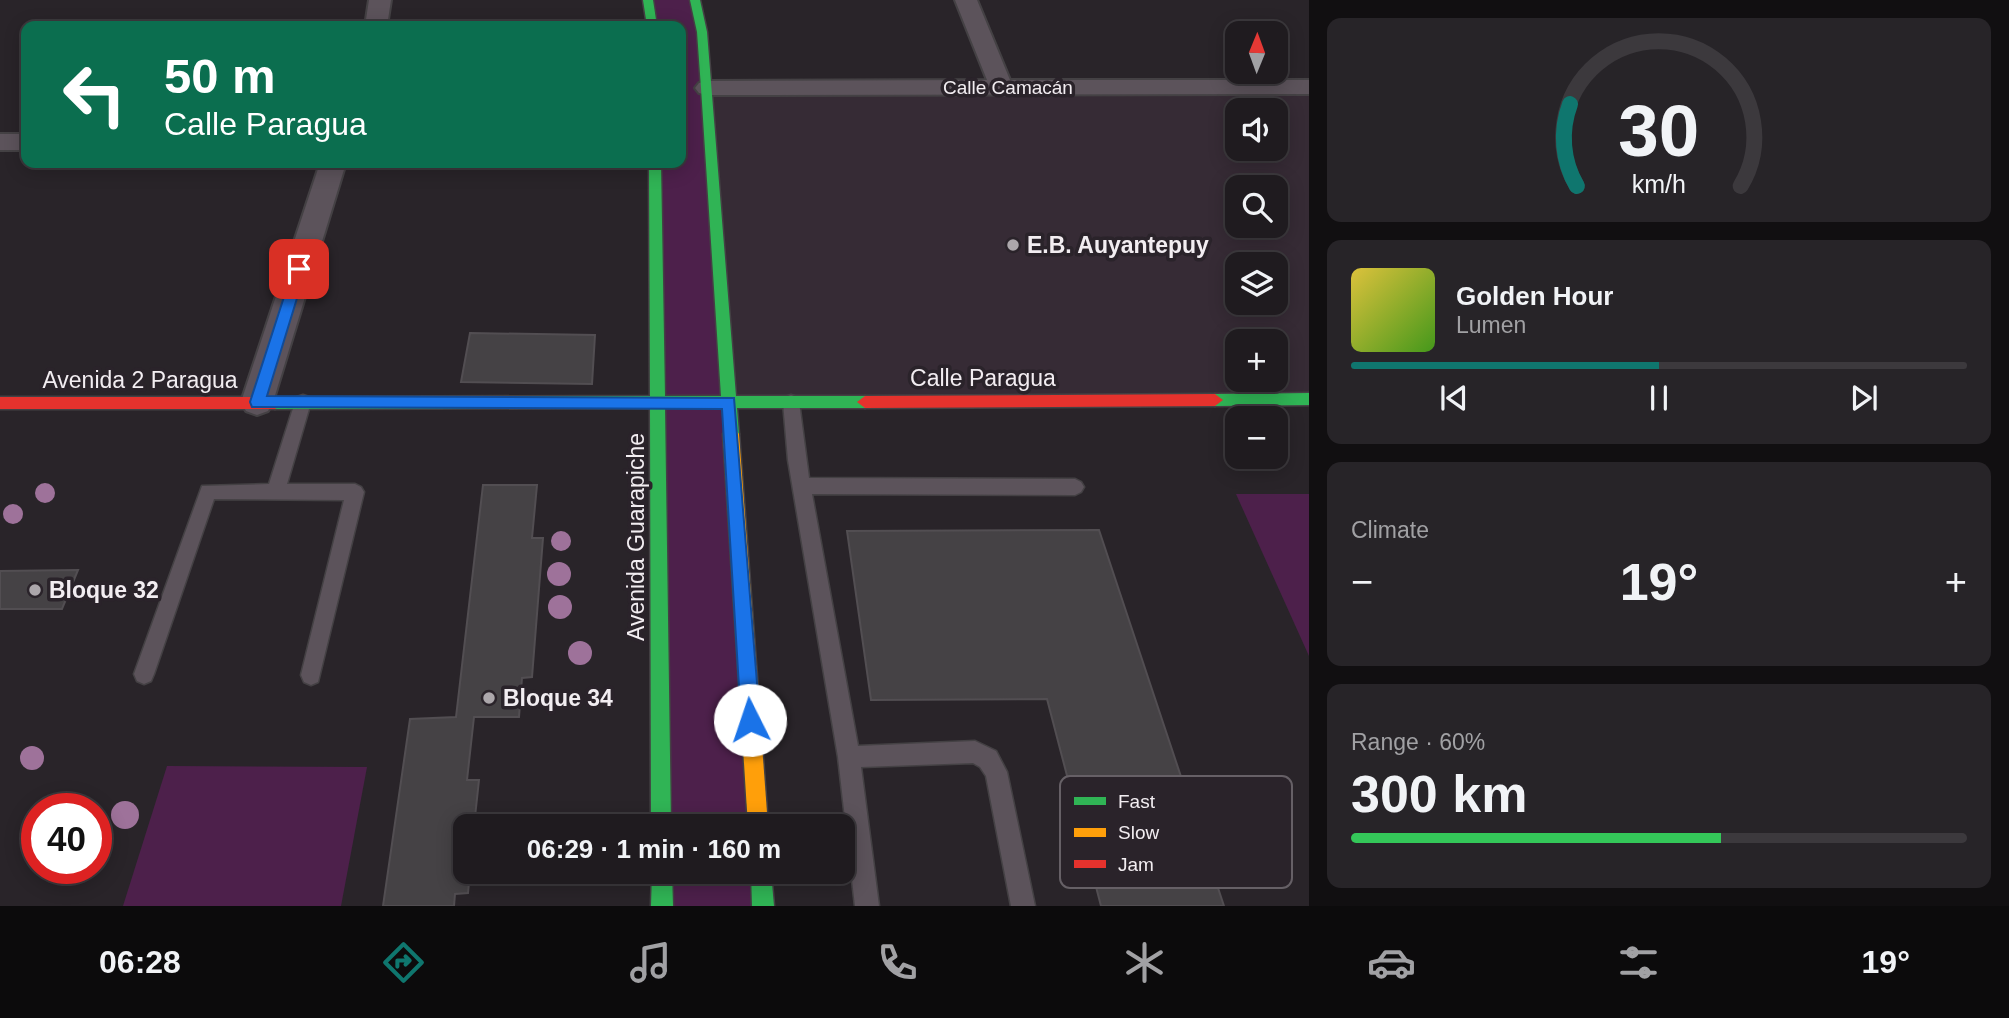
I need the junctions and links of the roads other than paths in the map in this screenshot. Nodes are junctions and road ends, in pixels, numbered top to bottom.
1 (380, 0) edge
2 (648, 0) edge
3 (695, 0) edge
4 (966, 0) edge
5 (377, 21) edge
6 (651, 21) edge
7 (1309, 87) edge
8 (707, 88) junction
9 (1001, 88) junction
10 (0, 142) edge
11 (21, 142) edge
12 (331, 168) edge
13 (655, 168) edge
14 (1309, 399) edge
15 (257, 402) junction
16 (303, 402) junction
17 (729, 402) junction
18 (791, 402) junction
19 (0, 403) edge
20 (658, 403) junction
21 (802, 486) junction
22 (1075, 487) dead end
23 (276, 491) junction
24 (144, 674) dead end
25 (311, 675) dead end
26 (849, 757) junction
27 (661, 814) edge
28 (757, 814) edge
29 (662, 884) edge
30 (762, 884) edge
31 (662, 906) edge
32 (763, 906) edge
33 (867, 906) edge
34 (1023, 906) edge

1 - 5 street
2 - 6 street
3 - 8 street
4 - 9 street
7 - 9 street, Calle Camacán
8 - 9 street, Calle Camacán
8 - 17 street
10 - 11 street
12 - 15 street
13 - 20 street, Avenida Guarapiche
14 - 18 street, Calle Paragua
15 - 16 street, Avenida 2 Paragua
15 - 19 street, Avenida 2 Paragua
16 - 20 street, Avenida 2 Paragua
16 - 23 lane
17 - 18 street, Calle Paragua
17 - 20 street, Calle Paragua
17 - 28 street
18 - 21 lane
20 - 27 street, Avenida Guarapiche
21 - 22 lane
21 - 26 lane
23 - 24 lane
23 - 25 lane
26 - 33 lane
26 - 34 lane
29 - 31 street
30 - 32 street

